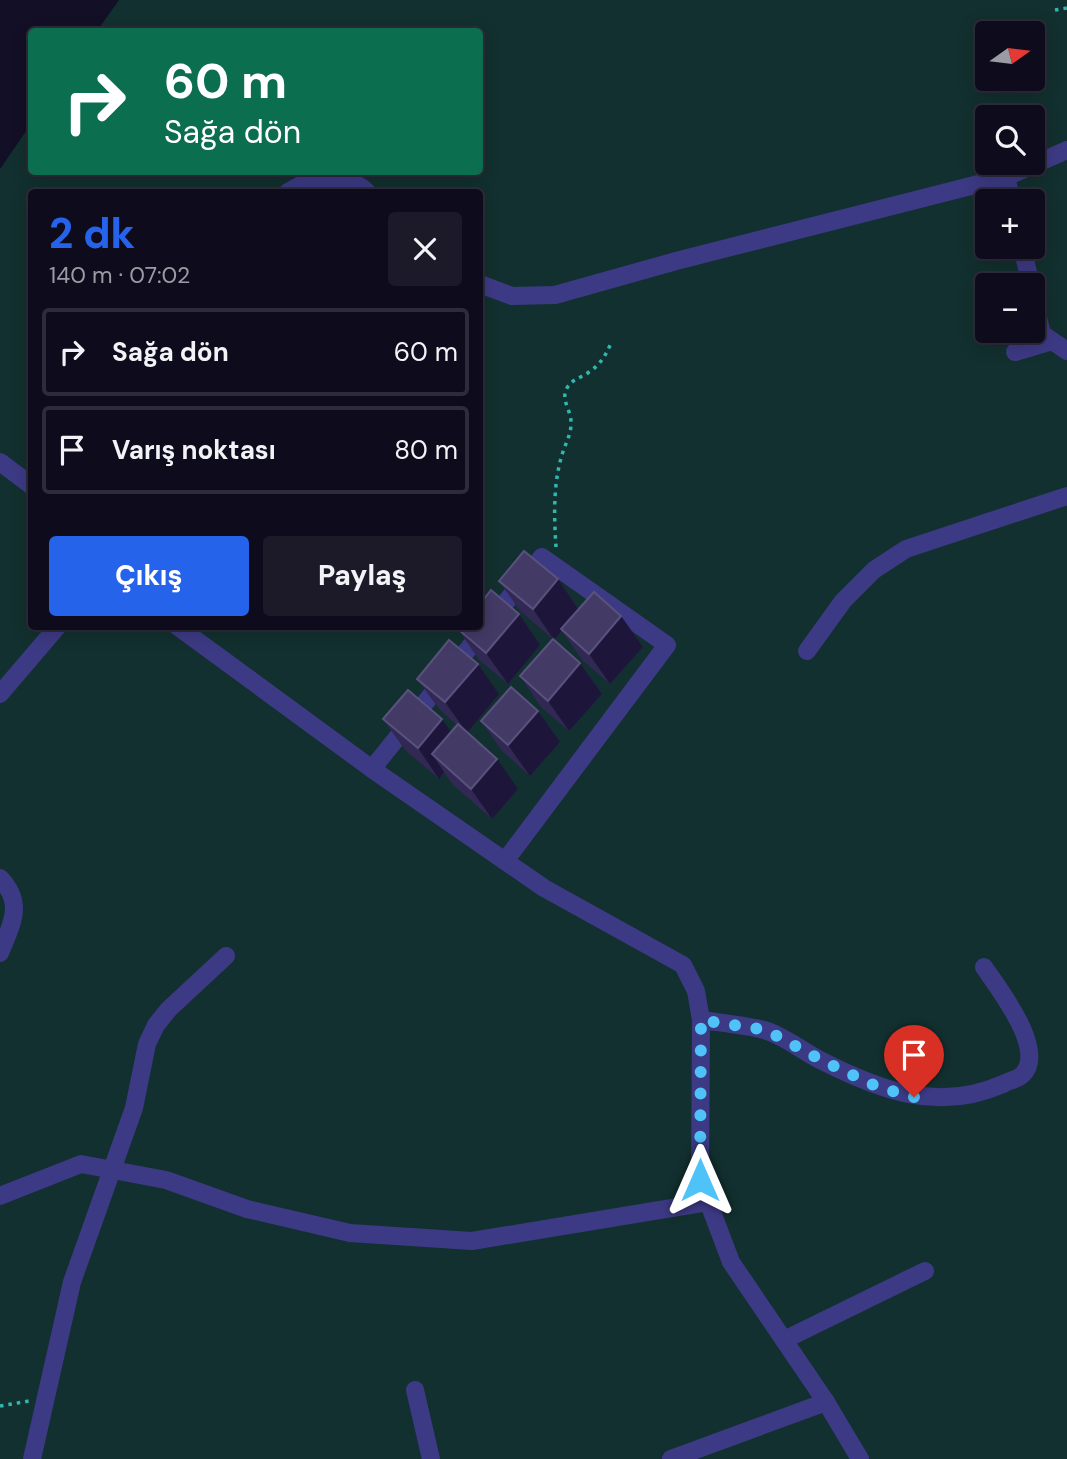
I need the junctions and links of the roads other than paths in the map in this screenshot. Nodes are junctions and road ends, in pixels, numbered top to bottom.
1 (1067, 150) edge
2 (1006, 177) junction
3 (293, 189) edge
4 (363, 189) edge
5 (1009, 189) edge
6 (483, 285) edge
7 (1045, 336) edge
8 (1061, 345) edge
9 (1015, 352) dead end
10 (0, 462) edge
11 (28, 483) edge
12 (1067, 495) edge
13 (55, 630) edge
14 (182, 630) edge
15 (807, 651) dead end
16 (0, 694) edge
17 (372, 769) junction
18 (505, 861) junction
19 (0, 878) edge
20 (0, 953) edge
21 (226, 956) dead end
22 (984, 967) dead end
23 (701, 1020) junction
24 (113, 1168) junction
25 (0, 1196) edge
26 (708, 1202) junction
27 (925, 1271) dead end
28 (784, 1340) junction
29 (415, 1390) dead end
30 (827, 1402) junction
31 (32, 1459) edge
32 (430, 1459) edge
33 (671, 1459) edge
34 (860, 1459) edge

1 - 2 street
2 - 5 street
2 - 6 street
3 - 4 street
7 - 8 street
8 - 9 street
10 - 11 street
12 - 15 street
13 - 16 street
14 - 17 street
17 - 18 street
17 - 18 street
18 - 23 street
19 - 20 street
21 - 24 street
22 - 23 street
23 - 26 street
24 - 25 street
24 - 26 street
24 - 31 street
26 - 28 street
27 - 28 street
28 - 30 street
29 - 32 street
30 - 33 street
30 - 34 street

